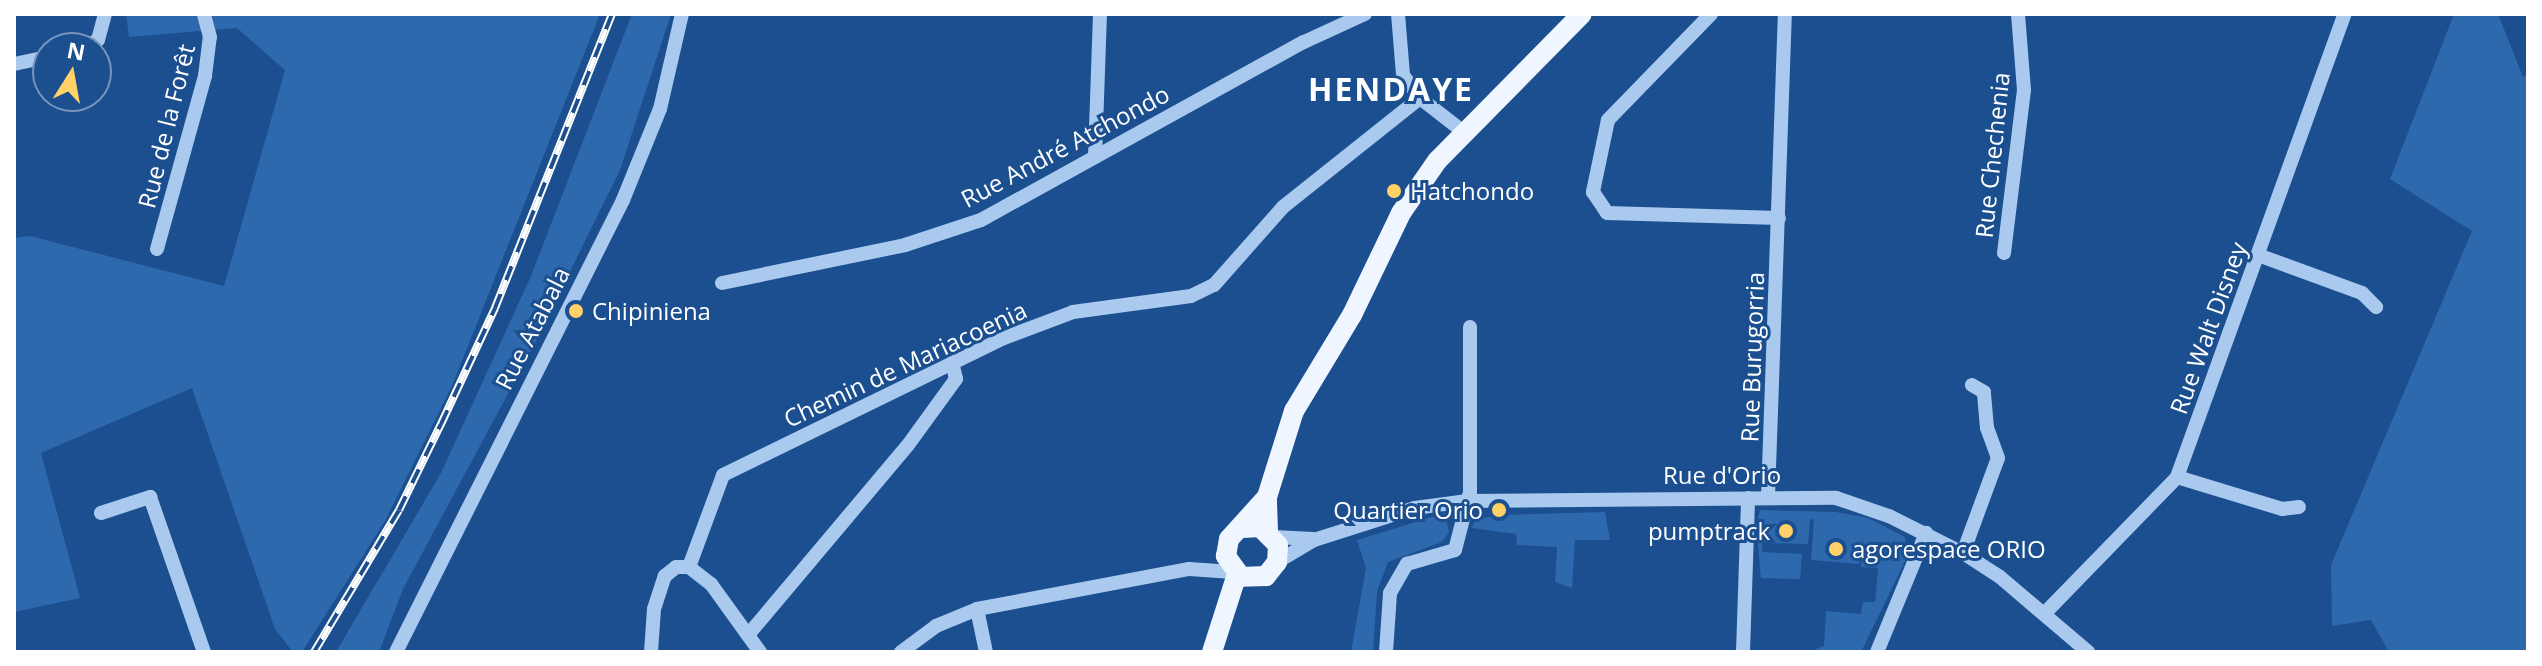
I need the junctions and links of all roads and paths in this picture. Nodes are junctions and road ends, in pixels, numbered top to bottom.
1 (204, 14) edge
2 (682, 14) edge
3 (1100, 14) edge
4 (1365, 14) edge
5 (1398, 14) edge
6 (1582, 14) edge
7 (1711, 14) edge
8 (1785, 14) edge
9 (2018, 14) edge
10 (2345, 14) edge
11 (1420, 98) junction
12 (1465, 133) junction
13 (1095, 157) junction
14 (1779, 218) junction
15 (157, 249) dead end
16 (2004, 253) dead end
17 (2258, 255) junction
18 (722, 283) dead end
19 (2376, 307) dead end
20 (1470, 327) dead end
21 (952, 362) junction
22 (1972, 385) dead end
23 (2177, 477) junction
24 (1267, 497) junction
25 (1768, 497) junction
26 (1748, 498) junction
27 (1466, 501) junction
28 (2299, 507) dead end
29 (101, 513) dead end
30 (1243, 528) junction
31 (1926, 533) junction
32 (1271, 534) junction
33 (1314, 540) junction
34 (1226, 547) junction
35 (1963, 553) junction
36 (1277, 562) junction
37 (689, 567) junction
38 (1189, 569) junction
39 (1242, 575) junction
40 (977, 609) junction
41 (2044, 614) junction
42 (748, 635) junction
43 (204, 652) edge
44 (396, 652) edge
45 (651, 652) edge
46 (760, 652) edge
47 (901, 652) edge
48 (986, 652) edge
49 (1212, 652) edge
50 (1386, 652) edge
51 (1743, 652) edge
52 (1877, 652) edge
53 (2088, 652) edge

1 - 15 street, Rue de la Forêt
2 - 44 street, Rue Atabala
3 - 13 street
4 - 13 street, Rue André Atchondo
5 - 11 street
6 - 12 main road
7 - 14 street
8 - 14 street, Rue Burugorria
9 - 16 street, Rue Chechenia
10 - 17 street, Rue Walt Disney
11 - 12 street
11 - 21 street, Chemin de Mariacoenia
12 - 24 main road
13 - 18 street, Rue André Atchondo
14 - 25 street, Rue Burugorria
17 - 19 street
17 - 23 street, Rue Walt Disney
20 - 27 street
21 - 37 street, Chemin de Mariacoenia
21 - 42 street
22 - 35 street
23 - 28 street
23 - 41 street, Rue Walt Disney
24 - 30 main road
24 - 32 main road
25 - 26 street, Rue d'Orio
25 - 31 street, Rue d'Orio
26 - 27 street, Rue d'Orio
26 - 51 street
27 - 33 street, Rue d'Orio
27 - 50 street
29 - 43 street
30 - 32 main road
30 - 34 main road
31 - 35 street, Rue d'Orio
31 - 52 street
32 - 33 street, Rue d'Orio
32 - 36 main road
33 - 36 street, Rue d'Orio
34 - 38 street
34 - 39 main road
35 - 41 street, Rue d'Orio
36 - 39 main road
37 - 42 street
37 - 45 street
38 - 39 street
38 - 40 street
39 - 49 main road
40 - 47 street
40 - 48 street
41 - 53 street, Rue d'Orio
42 - 46 street

